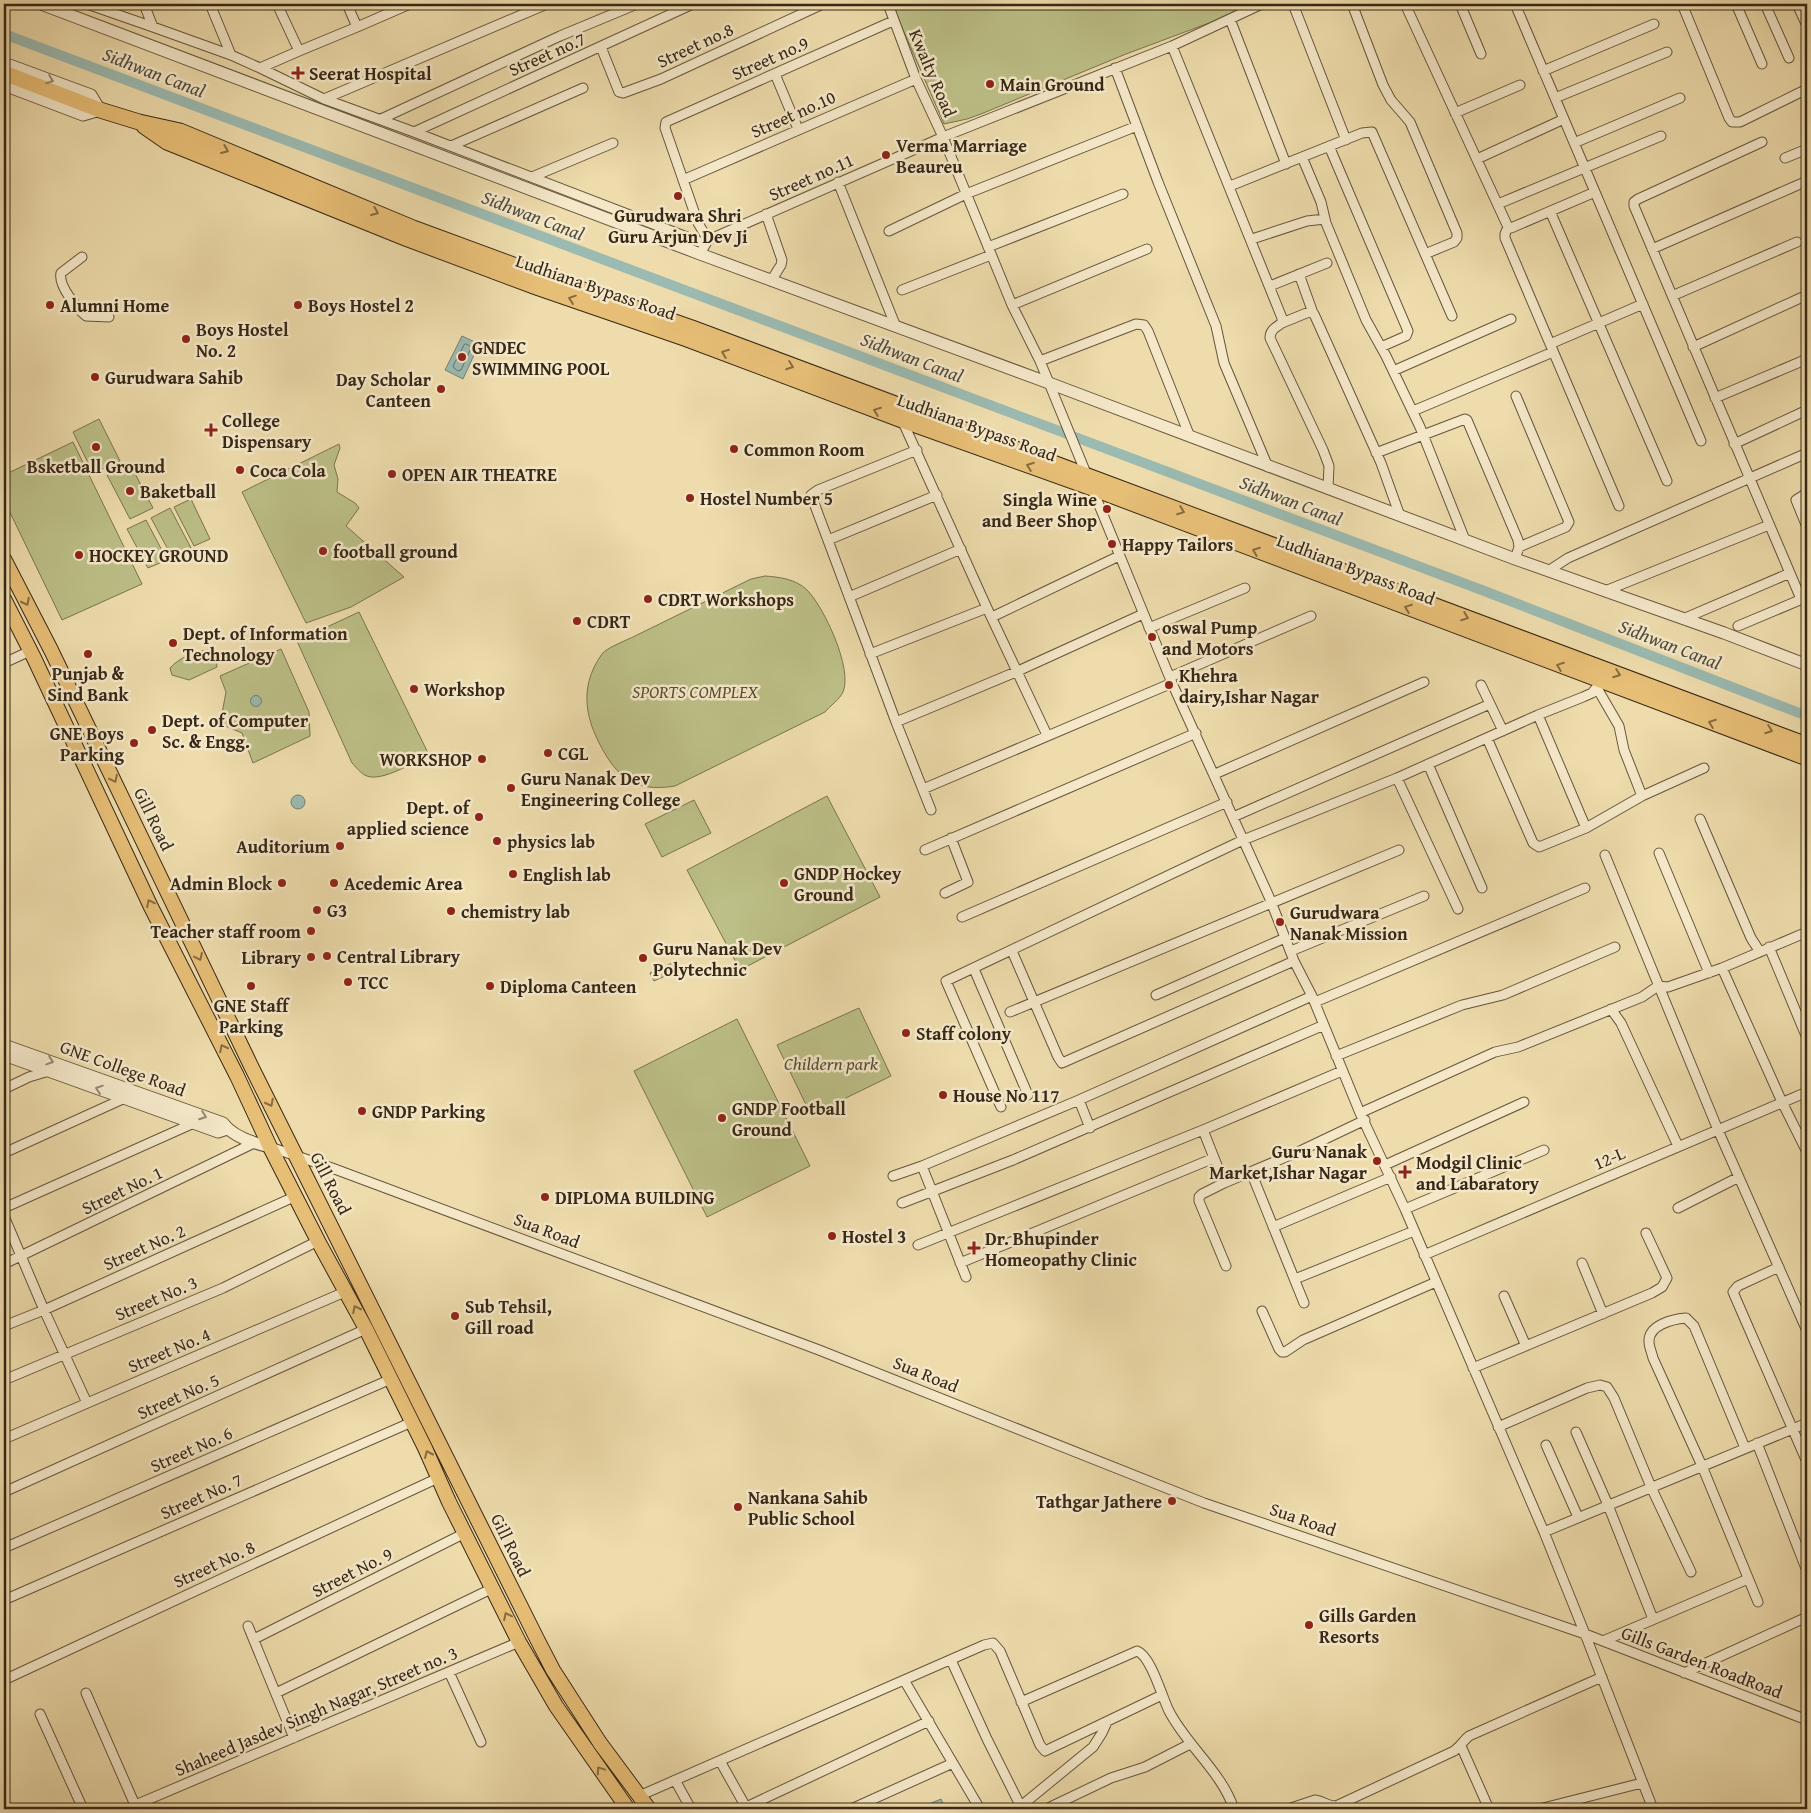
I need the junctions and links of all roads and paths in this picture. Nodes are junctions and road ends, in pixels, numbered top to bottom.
1 (41, 4) edge
2 (88, 4) edge
3 (144, 4) edge
4 (210, 4) edge
5 (277, 4) edge
6 (347, 4) edge
7 (410, 4) edge
8 (520, 4) edge
9 (546, 4) edge
10 (637, 4) edge
11 (693, 4) edge
12 (823, 4) edge
13 (888, 4) edge
14 (1262, 4) edge
15 (1293, 4) edge
16 (1352, 4) edge
17 (1405, 4) edge
18 (1460, 4) edge
19 (1515, 4) edge
20 (1682, 4) edge
21 (1736, 4) edge
22 (1765, 4) edge
23 (1796, 4) edge
24 (524, 14) junction
25 (1230, 19) junction
26 (893, 21) junction
27 (1654, 24) dead end
28 (1807, 26) edge
29 (153, 27) junction
30 (357, 27) junction
31 (1172, 46) junction
32 (601, 47) junction
33 (299, 51) junction
34 (1668, 52) dead end
35 (1481, 54) dead end
36 (231, 55) junction
37 (1789, 58) dead end
38 (4, 63) edge
39 (1762, 64) dead end
40 (260, 68) junction
41 (1115, 68) junction
42 (1543, 71) junction
43 (4, 73) edge
44 (774, 74) junction
45 (916, 79) junction
46 (4, 85) edge
47 (1520, 86) dead end
48 (583, 88) dead end
49 (1807, 89) edge
50 (1555, 98) junction
51 (1680, 98) dead end
52 (324, 99) junction
53 (100, 110) junction
54 (1455, 113) junction
55 (1564, 119) junction
56 (380, 120) junction
57 (138, 122) junction
58 (1137, 126) junction
59 (798, 130) junction
60 (414, 132) junction
61 (1661, 136) dead end
62 (943, 137) junction
63 (1346, 140) junction
64 (1762, 142) dead end
65 (613, 143) dead end
66 (1574, 143) junction
67 (451, 146) junction
68 (1329, 146) junction
69 (1807, 149) edge
70 (1302, 157) junction
71 (1785, 158) dead end
72 (1477, 159) junction
73 (1286, 164) junction
74 (1585, 168) junction
75 (532, 178) junction
76 (683, 180) junction
77 (1807, 181) edge
78 (838, 182) junction
79 (1230, 186) junction
80 (1595, 192) junction
81 (966, 194) junction
82 (1123, 194) dead end
83 (1498, 204) junction
84 (1550, 211) junction
85 (766, 214) junction
86 (1325, 219) junction
87 (1508, 227) junction
88 (889, 231) dead end
89 (1252, 239) junction
90 (1797, 242) dead end
91 (704, 246) junction
92 (1147, 248) dead end
93 (1652, 249) junction
94 (990, 251) junction
95 (1425, 254) junction
96 (82, 257) dead end
97 (1326, 263) dead end
98 (1300, 274) junction
99 (771, 281) junction
100 (1270, 286) junction
101 (902, 290) dead end
102 (1807, 295) edge
103 (1672, 296) junction
104 (1643, 304) junction
105 (1012, 305) junction
106 (1313, 313) junction
107 (1452, 316) dead end
108 (109, 317) dead end
109 (1511, 319) dead end
110 (1282, 323) junction
111 (1599, 324) junction
112 (896, 327) junction
113 (1382, 347) junction
114 (1693, 347) junction
115 (1552, 348) junction
116 (1807, 359) edge
117 (1040, 361) junction
118 (1394, 371) junction
119 (1051, 389) junction
120 (1516, 396) dead end
121 (1715, 398) junction
122 (1807, 410) edge
123 (1413, 412) junction
124 (902, 420) junction
125 (1423, 435) junction
126 (1190, 437) junction
127 (1701, 441) dead end
128 (1734, 444) junction
129 (917, 450) junction
130 (1376, 453) junction
131 (1807, 453) edge
132 (1268, 467) junction
133 (1087, 476) junction
134 (1750, 480) junction
135 (1667, 481) dead end
136 (1328, 489) junction
137 (1807, 493) edge
138 (937, 495) junction
139 (1619, 506) dead end
140 (1400, 516) junction
141 (1770, 525) junction
142 (1807, 527) edge
143 (828, 540) junction
144 (1465, 540) junction
145 (1519, 547) junction
146 (961, 549) junction
147 (1119, 556) junction
148 (4, 559) edge
149 (1515, 559) junction
150 (1548, 571) junction
151 (1790, 573) junction
152 (1245, 588) dead end
153 (1605, 591) junction
154 (849, 597) junction
155 (1804, 598) edge
156 (4, 599) edge
157 (987, 608) junction
158 (1143, 614) junction
159 (992, 616) junction
160 (1311, 616) dead end
161 (1683, 619) junction
162 (1738, 626) dead end
163 (1149, 628) junction
164 (30, 651) junction
165 (870, 654) junction
166 (4, 663) edge
167 (1807, 665) edge
168 (1018, 671) junction
169 (1171, 680) junction
170 (1424, 682) dead end
171 (1599, 684) junction
172 (1481, 685) dead end
173 (1490, 704) junction
174 (1538, 716) junction
175 (896, 722) junction
176 (1503, 731) junction
177 (1196, 733) junction
178 (1047, 735) junction
179 (1487, 738) junction
180 (1807, 745) edge
181 (1807, 758) edge
182 (1428, 764) junction
183 (1704, 768) dead end
184 (1214, 774) junction
185 (1397, 778) junction
186 (923, 789) junction
187 (1642, 796) junction
188 (1227, 802) junction
189 (931, 810) dead end
190 (1233, 817) junction
191 (1700, 819) dead end
192 (1586, 828) junction
193 (952, 838) junction
194 (1244, 840) junction
195 (926, 850) dead end
196 (1399, 850) dead end
197 (1659, 853) dead end
198 (1605, 855) dead end
199 (1482, 888) dead end
200 (1585, 888) dead end
201 (945, 893) dead end
202 (1424, 896) dead end
203 (1272, 902) junction
204 (1458, 909) dead end
205 (962, 917) dead end
206 (1807, 932) edge
207 (1285, 938) junction
208 (1616, 947) dead end
209 (1769, 948) junction
210 (1290, 950) junction
211 (1012, 951) junction
212 (1760, 952) junction
213 (1294, 961) junction
214 (974, 968) junction
215 (1722, 968) junction
216 (1709, 973) junction
217 (1658, 986) junction
218 (1156, 995) dead end
219 (1313, 999) junction
220 (1035, 1002) junction
221 (1611, 1009) junction
222 (1010, 1012) dead end
223 (1324, 1025) junction
224 (1807, 1038) edge
225 (4, 1045) edge
226 (4, 1055) edge
227 (1336, 1056) junction
228 (49, 1071) junction
229 (1342, 1071) junction
230 (4, 1089) edge
231 (1807, 1092) edge
232 (1028, 1095) dead end
233 (125, 1098) junction
234 (1079, 1100) junction
235 (1524, 1102) dead end
236 (1782, 1102) junction
237 (1001, 1108) dead end
238 (1362, 1117) junction
239 (194, 1123) junction
240 (1090, 1128) junction
241 (227, 1129) junction
242 (1203, 1130) junction
243 (1718, 1130) junction
244 (254, 1143) junction
245 (1678, 1146) junction
246 (270, 1147) junction
247 (1544, 1150) dead end
248 (4, 1152) edge
249 (1807, 1152) edge
250 (296, 1156) junction
251 (1214, 1158) junction
252 (1385, 1164) junction
253 (922, 1166) junction
254 (1251, 1172) junction
255 (893, 1176) dead end
256 (1391, 1177) junction
257 (1738, 1177) junction
258 (1224, 1183) junction
259 (932, 1192) junction
260 (296, 1196) junction
261 (902, 1203) dead end
262 (4, 1208) edge
263 (1678, 1208) dead end
264 (1405, 1209) junction
265 (4, 1216) edge
266 (1273, 1226) junction
267 (1414, 1231) junction
268 (948, 1233) junction
269 (1646, 1233) dead end
270 (318, 1241) junction
271 (918, 1245) dead end
272 (1424, 1255) junction
273 (22, 1257) junction
274 (960, 1263) junction
275 (4, 1264) edge
276 (1582, 1264) dead end
277 (1226, 1266) dead end
278 (1779, 1267) junction
279 (966, 1277) dead end
280 (1295, 1279) junction
281 (1436, 1282) junction
282 (347, 1291) junction
283 (1504, 1296) dead end
284 (1304, 1303) dead end
285 (44, 1310) junction
286 (1262, 1311) dead end
287 (1603, 1314) junction
288 (4, 1326) edge
289 (366, 1329) junction
290 (1807, 1331) edge
291 (1526, 1346) junction
292 (64, 1354) junction
293 (1473, 1368) junction
294 (391, 1379) junction
295 (4, 1380) edge
296 (86, 1403) junction
297 (412, 1422) junction
298 (1807, 1423) edge
299 (1498, 1427) junction
300 (1793, 1429) junction
301 (1576, 1432) dead end
302 (4, 1439) edge
303 (1757, 1443) junction
304 (1546, 1445) dead end
305 (1745, 1448) junction
306 (1807, 1462) edge
307 (1702, 1466) junction
308 (438, 1478) junction
309 (1651, 1487) junction
310 (4, 1492) edge
311 (1608, 1505) junction
312 (1578, 1517) junction
313 (1544, 1532) junction
314 (465, 1533) junction
315 (4, 1548) edge
316 (1807, 1571) edge
317 (1691, 1572) dead end
318 (1748, 1579) junction
319 (493, 1588) junction
320 (4, 1600) edge
321 (1758, 1602) dead end
322 (1807, 1617) edge
323 (1653, 1619) junction
324 (248, 1626) dead end
325 (1586, 1634) junction
326 (254, 1639) junction
327 (1603, 1641) junction
328 (519, 1642) junction
329 (951, 1660) junction
330 (450, 1672) junction
331 (1684, 1673) junction
332 (1602, 1677) junction
333 (4, 1680) edge
334 (904, 1680) junction
335 (86, 1693) dead end
336 (276, 1693) junction
337 (1162, 1695) junction
338 (1021, 1702) junction
339 (40, 1714) dead end
340 (1807, 1720) edge
341 (929, 1721) junction
342 (1107, 1722) junction
343 (294, 1738) junction
344 (481, 1742) dead end
345 (1190, 1744) junction
346 (1461, 1746) junction
347 (720, 1761) junction
348 (953, 1763) junction
349 (675, 1780) junction
350 (1642, 1783) junction
351 (639, 1796) junction
352 (135, 1805) junction
353 (1022, 1808) edge
354 (83, 1809) edge
355 (126, 1809) edge
356 (628, 1809) edge
357 (649, 1809) edge
358 (691, 1809) edge
359 (745, 1809) edge
360 (851, 1809) edge
361 (980, 1809) edge
362 (1046, 1809) edge
363 (1234, 1809) edge
364 (1288, 1809) edge
365 (1489, 1809) edge
366 (1539, 1809) edge
367 (1653, 1809) edge

1 - 91 street
2 - 29 street
3 - 29 street
4 - 36 street
5 - 33 street
6 - 30 street
7 - 30 street
8 - 24 street
9 - 24 street
10 - 56 street
11 - 32 street, Street no.7
12 - 32 street, Street no.8
13 - 26 street, Kwalty Road
14 - 25 street, Street no.11
15 - 63 street
16 - 95 street
17 - 54 street
18 - 35 street
19 - 42 street
20 - 49 street
21 - 39 street
22 - 37 street
23 - 28 street
24 - 52 street
25 - 31 street, Street no.11
25 - 73 street
26 - 44 street, Street no.9
26 - 45 street, Kwalty Road
27 - 42 street
29 - 36 street
30 - 33 street
31 - 41 street, Street no.11
31 - 79 street
32 - 60 street, Street no.7
33 - 40 street
34 - 50 street
36 - 40 street
38 -> 53 street
40 - 52 street
41 - 58 street
41 - 62 street, Street no.11
42 - 50 street
43 - 53 highway, Ludhiana Bypass Road
44 - 59 street
44 - 76 street, Street no.9
45 - 59 street, Street no.10
45 - 62 street, Kwalty Road
46 - 53 street
47 - 54 street
48 - 67 street
50 - 55 street
51 - 66 street
52 - 56 street
53 - 57 highway, Ludhiana Bypass Road
54 - 72 street
55 - 66 street
55 - 72 street
56 - 60 street
124 -> 57 highway, Ludhiana Bypass Road
57 -> 133 highway, Ludhiana Bypass Road
58 - 81 street
58 - 132 street
59 - 76 street, Street no.10
60 - 67 street
61 - 74 street
62 - 78 street, Street no.11
62 - 81 street, Kwalty Road
63 - 68 street
63 - 95 street
64 - 93 street
65 - 75 street
66 - 74 street
67 - 75 street
68 - 70 street
68 - 113 street
69 - 71 street
70 - 73 street
70 - 86 street
72 - 83 street
73 - 79 street
74 - 80 street
74 - 83 street
75 - 91 street
76 - 91 street
77 - 93 street
78 - 85 street, Street no.11
78 - 112 street
79 - 89 street
80 - 84 street
80 - 104 street
81 - 88 street
81 - 94 street, Kwalty Road
82 - 94 street
83 - 87 street
84 - 87 street
84 - 111 street
85 - 91 street, Street no.11
85 - 99 street
86 - 89 street
86 - 113 street
87 - 115 street
89 - 100 street
90 - 103 street
91 - 99 street
92 - 105 street
93 - 103 street
94 - 101 street
94 - 105 street, Kwalty Road
95 - 107 street
96 - 108 street
97 - 98 street
98 - 100 street
98 - 106 street
99 - 112 street
100 - 110 street
102 - 114 street
103 - 114 street
104 - 111 street
104 - 127 street
105 - 117 street, Kwalty Road
106 - 110 street
106 - 130 street
109 - 118 street
110 - 136 street
111 - 115 street
111 - 135 street
112 - 119 street
113 - 118 street
114 - 121 street
115 - 123 street
115 - 139 street
116 - 121 street
117 - 119 street, Kwalty Road
117 - 126 street
118 - 123 street
119 - 126 street
119 - 133 street, Kwalty Road
120 - 145 street
121 - 128 street
122 - 128 street
123 - 125 street
124 - 129 street
133 -> 124 highway, Ludhiana Bypass Road
125 - 130 street
125 - 144 street
125 - 145 street
126 - 132 street
128 - 134 street
129 - 138 street
129 - 143 street
130 - 140 street
131 - 134 street
132 - 136 street
133 - 147 street, Kwalty Road
171 -> 133 highway, Ludhiana Bypass Road
133 -> 180 highway, Ludhiana Bypass Road
134 - 141 street
134 - 150 street
136 - 140 street
137 - 142 street
138 - 143 street
138 - 146 street
140 - 144 street
141 - 151 street
141 - 153 street
143 - 154 street
144 - 149 street
145 - 149 street
146 - 154 street
146 - 157 street
147 - 158 street, Kwalty Road
147 - 159 street
148 -> 250 main road, Gill Road
149 - 150 street
150 - 153 street
151 - 155 street
151 - 161 street
152 - 163 street
153 - 161 street
154 - 165 street
155 - 162 street
156 - 164 main road, Gill Road
157 - 159 street
157 - 165 street
158 - 163 street, Kwalty Road
158 - 168 street
159 - 168 street
160 - 169 street
161 - 167 street
163 - 169 street, Kwalty Road
164 - 166 street
246 -> 164 main road, Gill Road
165 - 175 street
168 - 175 street
168 - 178 street
169 - 177 street, Kwalty Road
169 - 178 street
170 - 184 street
171 - 174 street
181 -> 171 highway, Ludhiana Bypass Road
171 - 187 street
172 - 173 street
173 - 176 street
173 - 190 street
174 - 176 street
174 - 192 street
175 - 186 street
176 - 179 street
177 - 184 street, Kwalty Road
177 - 193 street
178 - 186 street
179 - 182 street
179 - 192 street
182 - 185 street
182 - 199 street
183 - 187 street
184 - 188 street, Kwalty Road
185 - 194 street
185 - 204 street
186 - 189 street
187 - 192 street
188 - 190 street, Kwalty Road
188 - 205 street
190 - 194 street, Kwalty Road
191 - 212 street
193 - 195 street
193 - 201 street
194 - 203 street, Kwalty Road
194 - 211 street
196 - 203 street
197 - 216 street
198 - 217 street
200 - 219 street
202 - 210 street
203 - 207 street, Kwalty Road
203 - 220 street
206 - 209 street
207 - 210 street, Kwalty Road
207 - 218 street
208 - 227 street
209 - 212 street
209 - 224 street
210 - 213 street, Kwalty Road
211 - 214 street
211 - 220 street
212 - 215 street
213 - 219 street, Kwalty Road
213 - 220 street
214 - 232 street
214 - 237 street
215 - 216 street
215 - 236 street
216 - 217 street
217 - 221 street
217 - 243 street
219 - 223 street, Kwalty Road
219 - 234 street
220 - 222 street
221 - 238 street
221 - 245 street
223 - 227 street, Kwalty Road
223 - 240 street
225 -> 241 street, GNE College Road
226 - 228 street, GNE College Road
227 - 229 street, Kwalty Road
228 - 230 street
233 -> 228 street, GNE College Road
229 - 238 street, Kwalty Road
229 - 242 street
231 - 236 street, 12-L
233 - 239 street, GNE College Road
233 - 248 street
234 - 240 street
234 - 253 street
235 - 252 street
236 - 243 street, 12-L
236 - 249 street
238 - 252 street, Kwalty Road
238 - 254 street
239 - 241 street, GNE College Road
239 - 262 street
240 - 259 street
241 - 244 street, GNE College Road
242 - 251 street
242 - 268 street
243 - 245 street, 12-L
243 - 257 street
244 - 246 street, Sua Road
244 - 273 street, Street No. 1
245 - 272 street, 12-L
246 - 250 street, Sua Road
246 - 260 main road, Gill Road
247 - 264 street
250 - 325 street, Sua Road
250 - 351 main road, Gill Road
251 - 258 street
251 - 274 street
252 - 256 street, Kwalty Road
253 - 255 street
253 - 259 street
254 - 258 street
254 - 266 street
256 - 264 street, Kwalty Road
256 - 266 street
257 - 263 street
257 - 278 street
258 - 277 street
259 - 261 street
259 - 268 street
260 - 270 main road, Gill Road
260 - 285 street, Street No. 2
264 - 267 street, Kwalty Road
265 - 273 street
266 - 280 street
267 - 272 street, Kwalty Road
267 - 280 street
268 - 271 street
268 - 274 street
269 - 287 street
270 - 282 main road, Gill Road
270 - 292 street, Street No. 3
272 - 281 street, Kwalty Road
273 - 275 street, Street No. 1
273 - 285 street
274 - 279 street
276 - 287 street
278 - 290 street
278 - 300 street
280 - 284 street
281 - 286 street
281 - 293 street, Kwalty Road
289 -> 282 main road, Gill Road
282 - 296 street, Street No. 4
283 - 291 street
285 - 288 street, Street No. 2
285 - 292 street
287 - 291 street
289 - 294 main road, Gill Road
289 - 310 street, Street No. 5
291 - 293 street
292 - 295 street, Street No. 3
292 - 296 street
293 - 299 street, Kwalty Road
294 - 297 main road, Gill Road
294 - 315 street, Street No. 6
296 - 302 street, Street No. 4
308 -> 297 main road, Gill Road
297 - 320 street, Street No. 7
298 - 300 street
299 - 309 street
299 - 313 street, Kwalty Road
300 - 303 street
300 - 306 street
301 - 311 street
303 - 305 street
303 - 316 street
304 - 312 street
305 - 307 street
305 - 307 street
307 - 309 street
307 - 318 street
308 - 314 main road, Gill Road
308 - 333 street, Street No. 8
309 - 311 street
309 - 317 street
311 - 312 street
311 - 323 street
312 - 313 street
313 - 325 street, Kwalty Road
314 - 319 main road, Gill Road
314 - 326 street, Street No. 9
318 - 321 street
318 - 323 street
328 -> 319 main road, Gill Road
319 - 336 street
322 - 331 street
323 - 327 street
324 - 326 street
325 - 327 street, Gills Garden RoadRoad
325 - 332 street, Kwalty Road
326 - 336 street
327 - 331 street, Gills Garden RoadRoad
328 - 330 street, Shaheed Jasdev Singh Nagar, Street no. 3
356 -> 328 main road, Gill Road
329 - 334 street
329 - 338 street
329 - 353 street
330 - 343 street, Shaheed Jasdev Singh Nagar, Street no. 3
330 - 344 street
331 - 340 street, Gills Garden RoadRoad
332 - 346 street
332 - 350 street, Kwalty Road
334 - 341 street
334 - 347 street
335 - 352 street
336 - 343 street
337 - 338 street
337 - 342 street
337 - 345 street
338 - 342 street
339 - 354 street
341 - 348 street
341 - 359 street
342 - 353 street
343 - 352 street, Shaheed Jasdev Singh Nagar, Street no. 3
345 - 362 street
345 - 363 street
346 - 364 street
346 - 365 street
347 - 349 street
347 - 359 street
348 - 360 street
348 - 361 street
349 - 351 street
349 - 358 street
350 - 366 street
350 - 367 street, Kwalty Road
351 - 357 main road, Gill Road
352 - 355 street, Shaheed Jasdev Singh Nagar, Street no. 3

